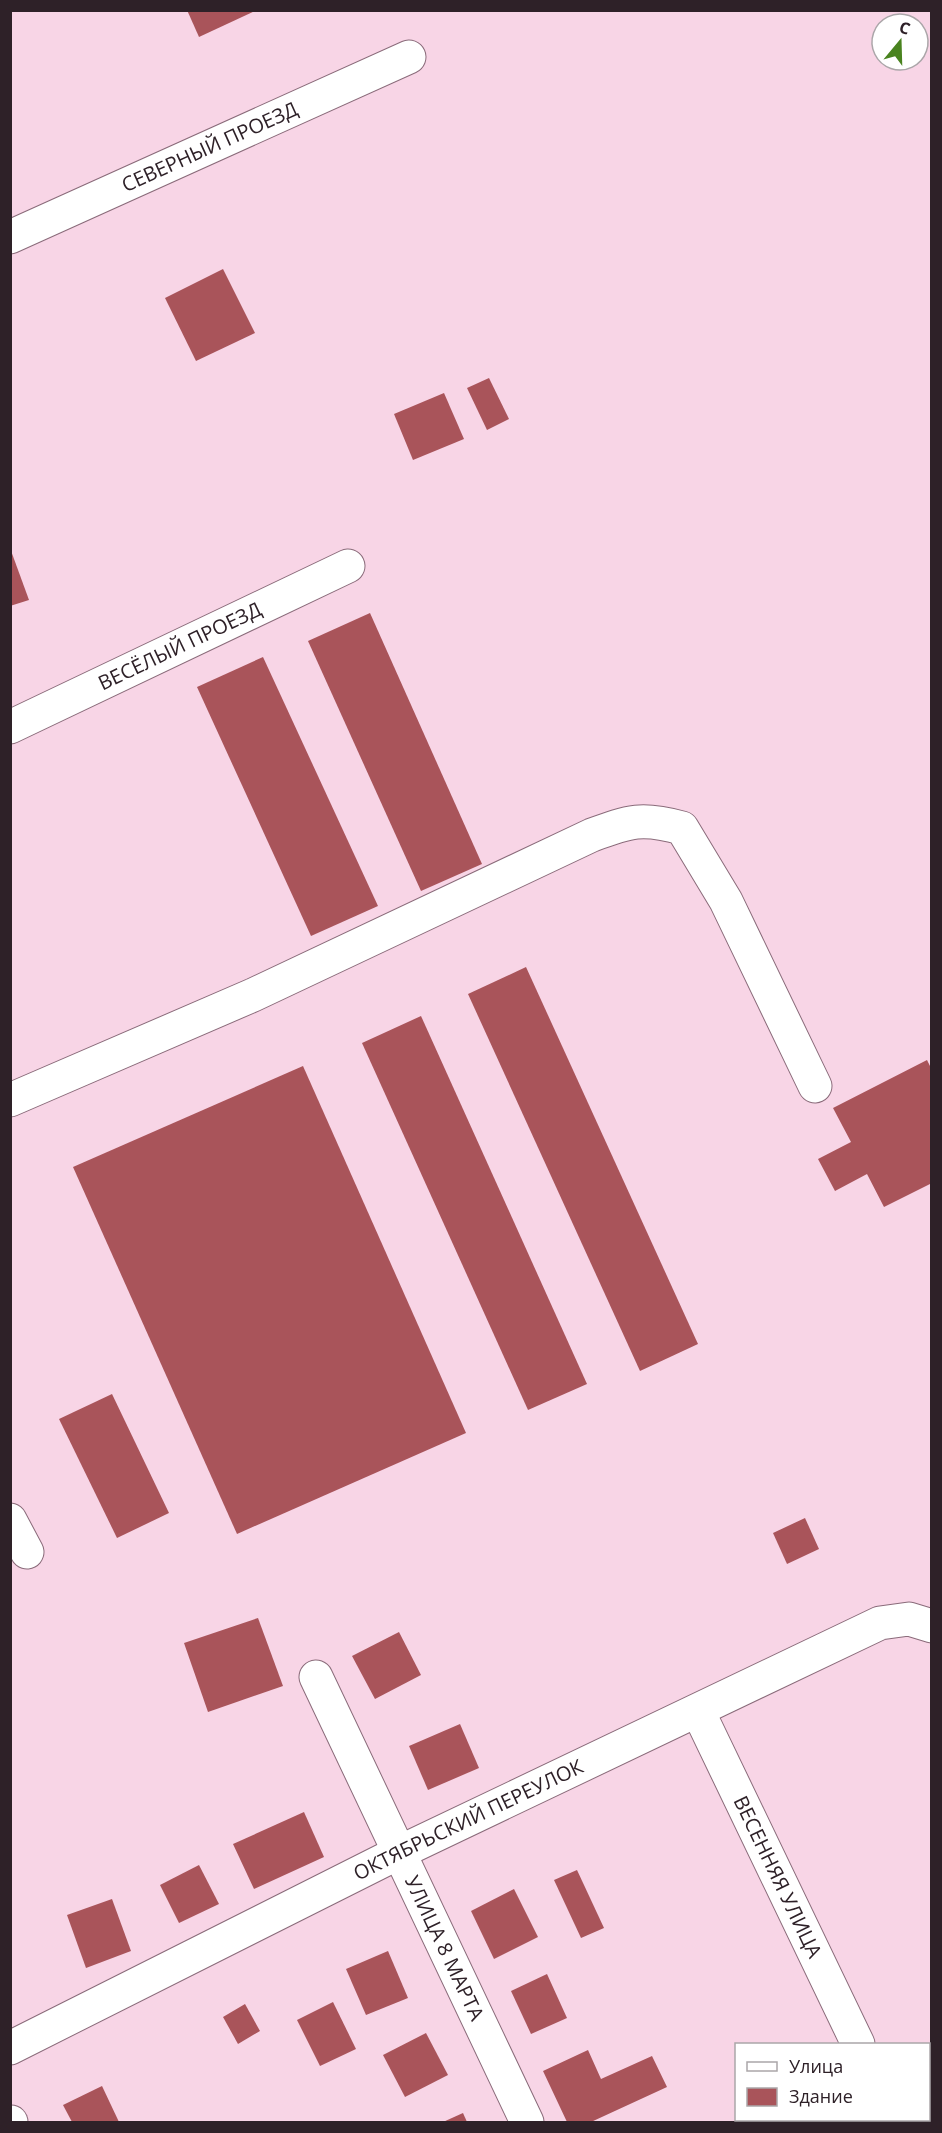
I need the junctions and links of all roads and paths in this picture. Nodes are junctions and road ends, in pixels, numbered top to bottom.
1 (409, 57) dead end
2 (10, 237) edge
3 (348, 566) dead end
4 (10, 727) edge
5 (815, 1086) dead end
6 (10, 1100) edge
7 (10, 1520) edge
8 (27, 1552) dead end
9 (932, 1626) edge
10 (316, 1677) dead end
11 (698, 1711) junction
12 (400, 1852) junction
13 (858, 2043) edge
14 (10, 2048) edge
15 (527, 2122) edge

1 - 2 street, СЕВЕРНЫЙ ПРОЕЗД
3 - 4 street, ВЕСЁЛЫЙ ПРОЕЗД
5 - 6 street
7 - 8 street
9 - 11 street, ОКТЯБРЬСКИЙ ПЕРЕУЛОК
10 - 12 street, УЛИЦА 8 МАРТА
11 - 12 street, ОКТЯБРЬСКИЙ ПЕРЕУЛОК
11 - 13 street, ВЕСЕННЯЯ УЛИЦА
12 - 14 street, ОКТЯБРЬСКИЙ ПЕРЕУЛОК
12 - 15 street, УЛИЦА 8 МАРТА

